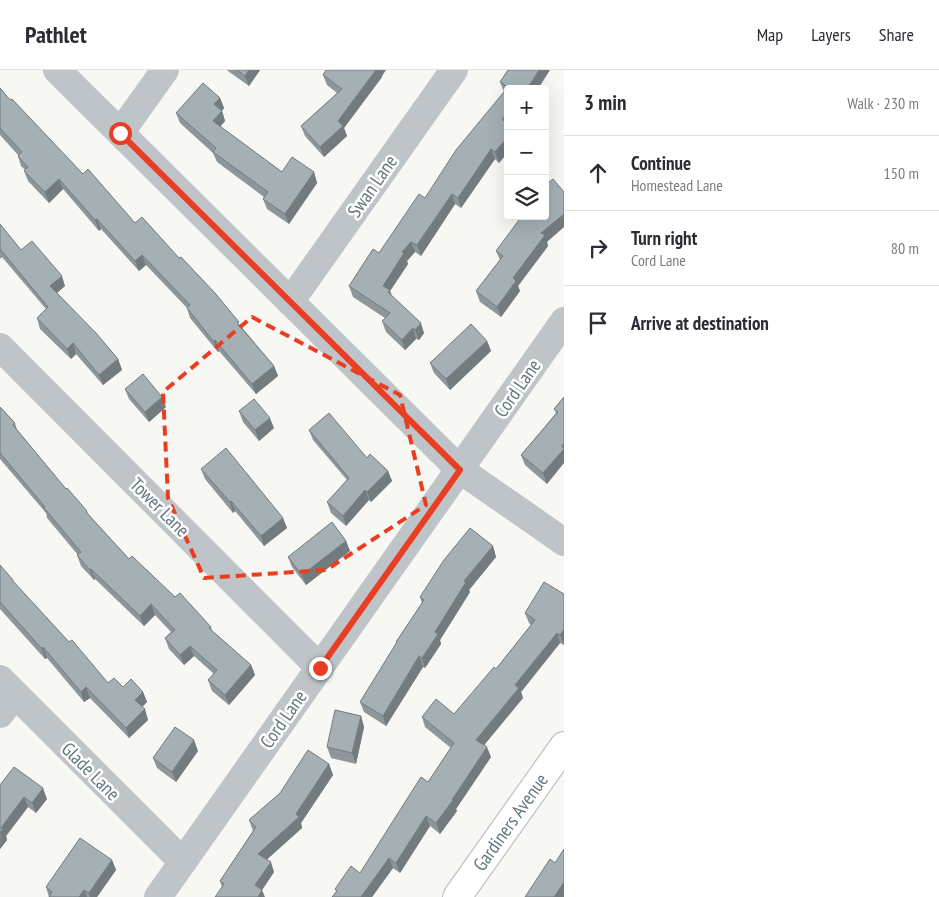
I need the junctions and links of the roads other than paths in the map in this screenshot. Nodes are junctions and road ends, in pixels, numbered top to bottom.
1 (57, 70) edge
2 (165, 70) edge
3 (454, 70) edge
4 (120, 133) junction
5 (290, 302) junction
6 (564, 321) edge
7 (0, 347) edge
8 (460, 470) junction
9 (564, 542) edge
10 (320, 668) junction
11 (5, 696) edge
12 (564, 746) edge
13 (183, 862) junction
14 (158, 897) edge
15 (457, 897) edge

1 - 4 street
2 - 4 street
3 - 5 street, Swan Lane
4 - 5 street
5 - 8 street
6 - 8 street, Cord Lane
7 - 10 street, Tower Lane
8 - 9 street
8 - 10 street, Cord Lane
10 - 13 street, Cord Lane
11 - 13 street, Glade Lane
12 - 15 main road, Gardiners Avenue
13 - 14 street, Cord Lane

